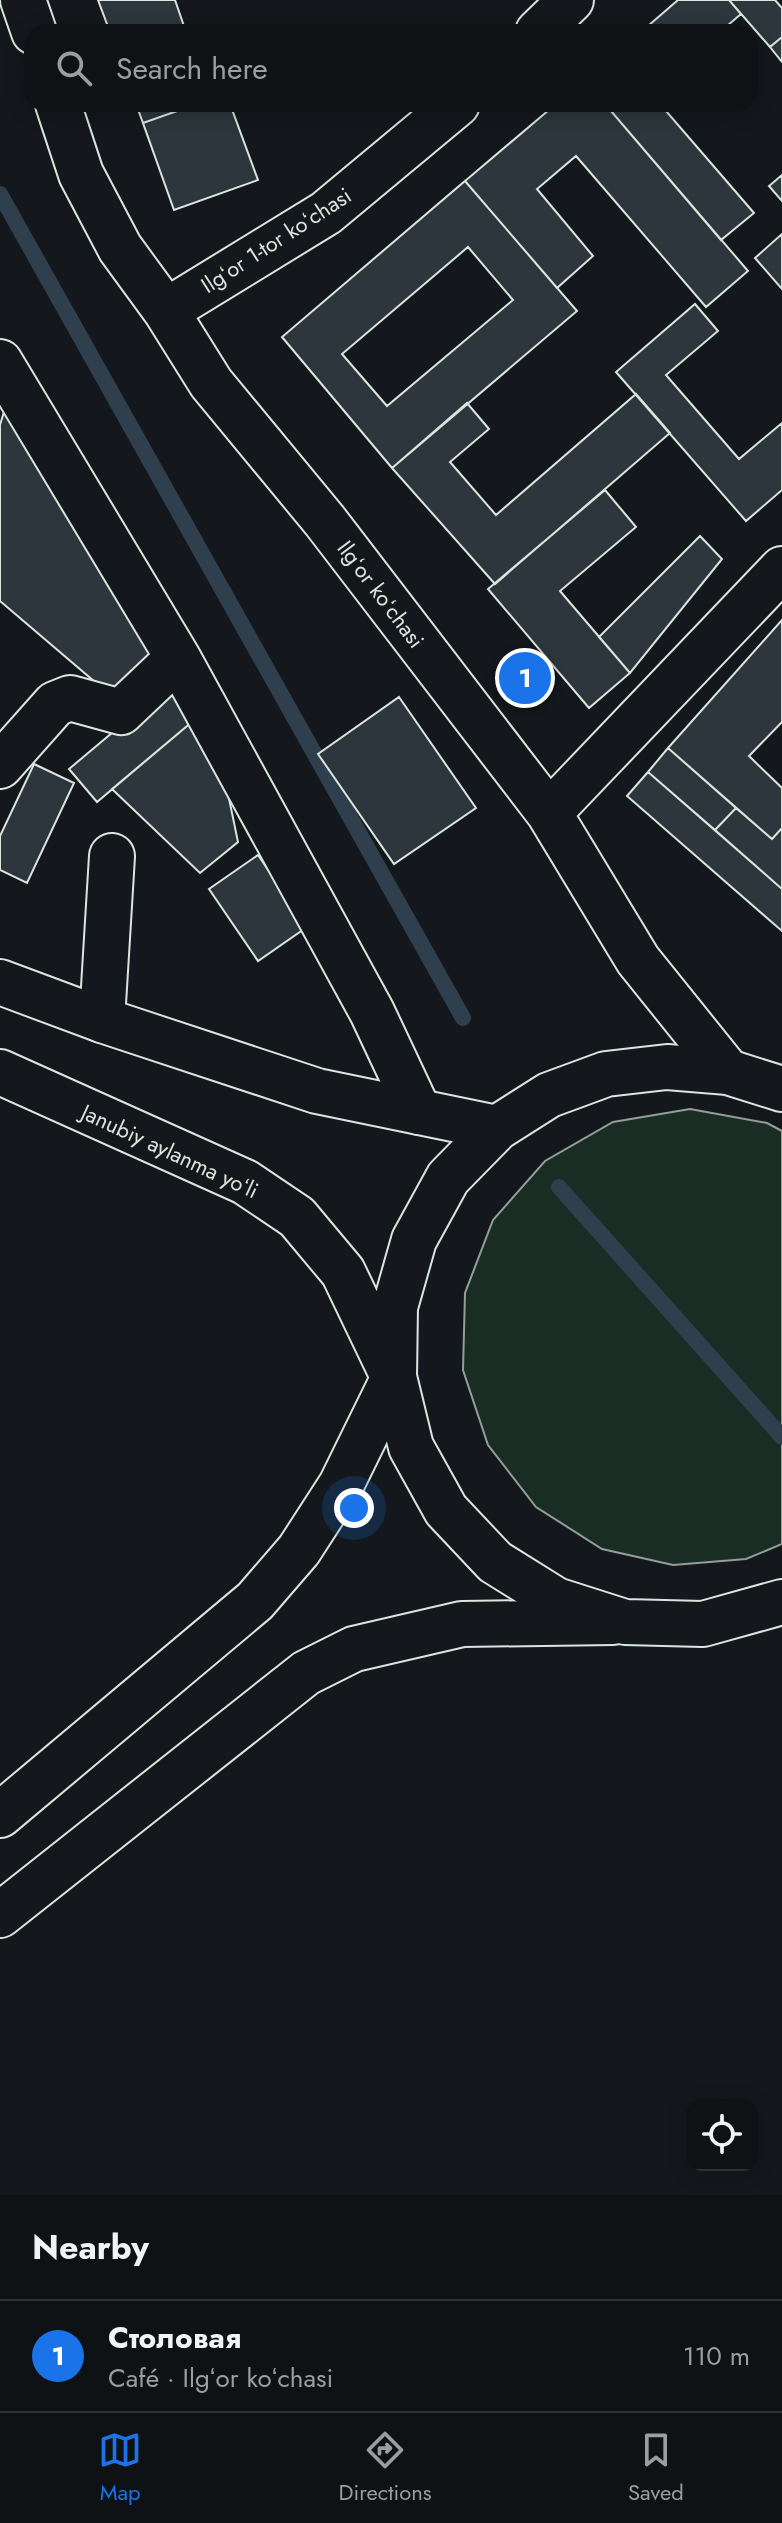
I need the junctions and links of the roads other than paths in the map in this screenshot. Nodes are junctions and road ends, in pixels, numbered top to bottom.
1 (23, 0) edge
2 (571, 0) edge
3 (31, 24) edge
4 (546, 24) edge
5 (61, 112) edge
6 (447, 112) edge
7 (166, 311) junction
8 (0, 362) edge
9 (782, 569) edge
10 (178, 658) junction
11 (0, 766) edge
12 (549, 813) junction
13 (112, 856) dead end
14 (0, 982) edge
15 (102, 1020) junction
16 (0, 1072) edge
17 (728, 1072) junction
18 (782, 1089) edge
19 (419, 1112) junction
20 (497, 1128) junction
21 (394, 1377) junction
22 (782, 1602) edge
23 (625, 1622) junction
24 (0, 1815) edge
25 (0, 1915) edge

1 - 3 main road
2 - 4 main road
5 - 7 main road, Ilgʻor koʻchasi
6 - 7 main road, Ilgʻor 1-tor koʻchasi
7 - 12 main road, Ilgʻor koʻchasi
8 - 10 main road
9 - 12 main road
10 - 11 main road
10 - 19 main road
12 - 17 main road, Ilgʻor koʻchasi
13 - 15 main road
14 - 15 main road
15 - 19 main road
16 - 21 main road, Janubiy aylanma yoʻli
17 - 18 main road
17 - 20 main road
19 - 20 main road
20 - 21 main road
21 - 23 main road
21 - 24 main road
22 - 23 main road
23 - 25 main road

